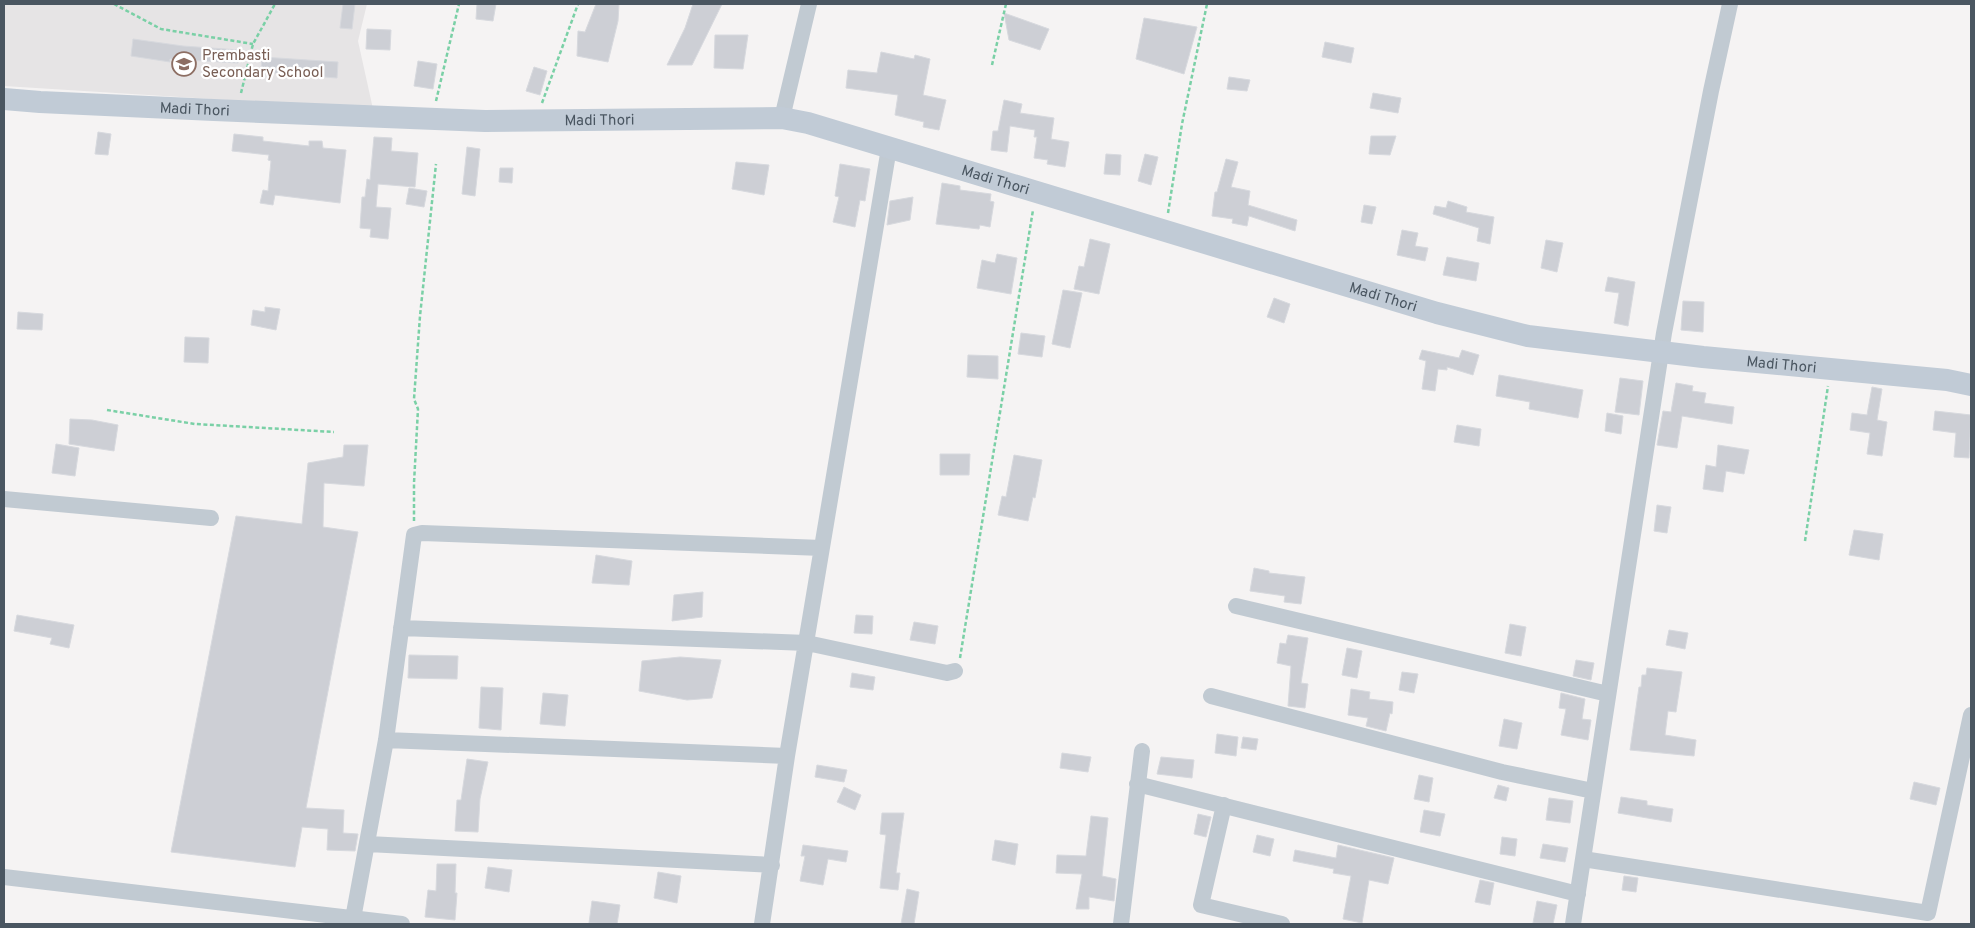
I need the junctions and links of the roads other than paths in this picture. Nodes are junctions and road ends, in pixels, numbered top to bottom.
1 (810, 4) edge
2 (1730, 4) edge
3 (4, 98) edge
4 (782, 118) junction
5 (889, 148) junction
6 (1661, 352) junction
7 (1971, 385) edge
8 (4, 499) edge
9 (211, 518) dead end
10 (822, 548) junction
11 (1236, 606) dead end
12 (401, 628) junction
13 (806, 643) junction
14 (956, 671) road end
15 (1608, 694) junction
16 (1211, 696) dead end
17 (1971, 714) edge
18 (386, 740) junction
19 (1142, 751) dead end
20 (787, 756) junction
21 (1138, 784) junction
22 (1593, 791) junction
23 (1224, 805) junction
24 (368, 844) junction
25 (1583, 859) junction
26 (772, 866) junction
27 (4, 877) edge
28 (1578, 894) junction
29 (353, 922) edge
30 (402, 924) edge
31 (762, 924) edge
32 (1120, 924) edge
33 (1282, 924) edge
34 (1573, 924) edge

1 - 4 street
2 - 6 street
3 - 4 main road, Madi Thori
4 - 5 main road, Madi Thori
5 - 6 main road, Madi Thori
5 - 10 street
6 - 7 main road, Madi Thori
6 - 15 street
8 - 9 street
10 - 12 street
10 - 13 street
11 - 15 street
12 - 13 street
12 - 18 street
13 - 14 street
13 - 20 street
15 - 22 street
16 - 22 street
17 - 25 street
18 - 20 street
18 - 24 street
19 - 21 street
20 - 26 street
21 - 23 street
21 - 32 street
22 - 25 street
23 - 28 street
23 - 33 street
24 - 26 street
24 - 29 street
25 - 28 street
26 - 31 street
27 - 29 street
28 - 34 street
29 - 30 street

